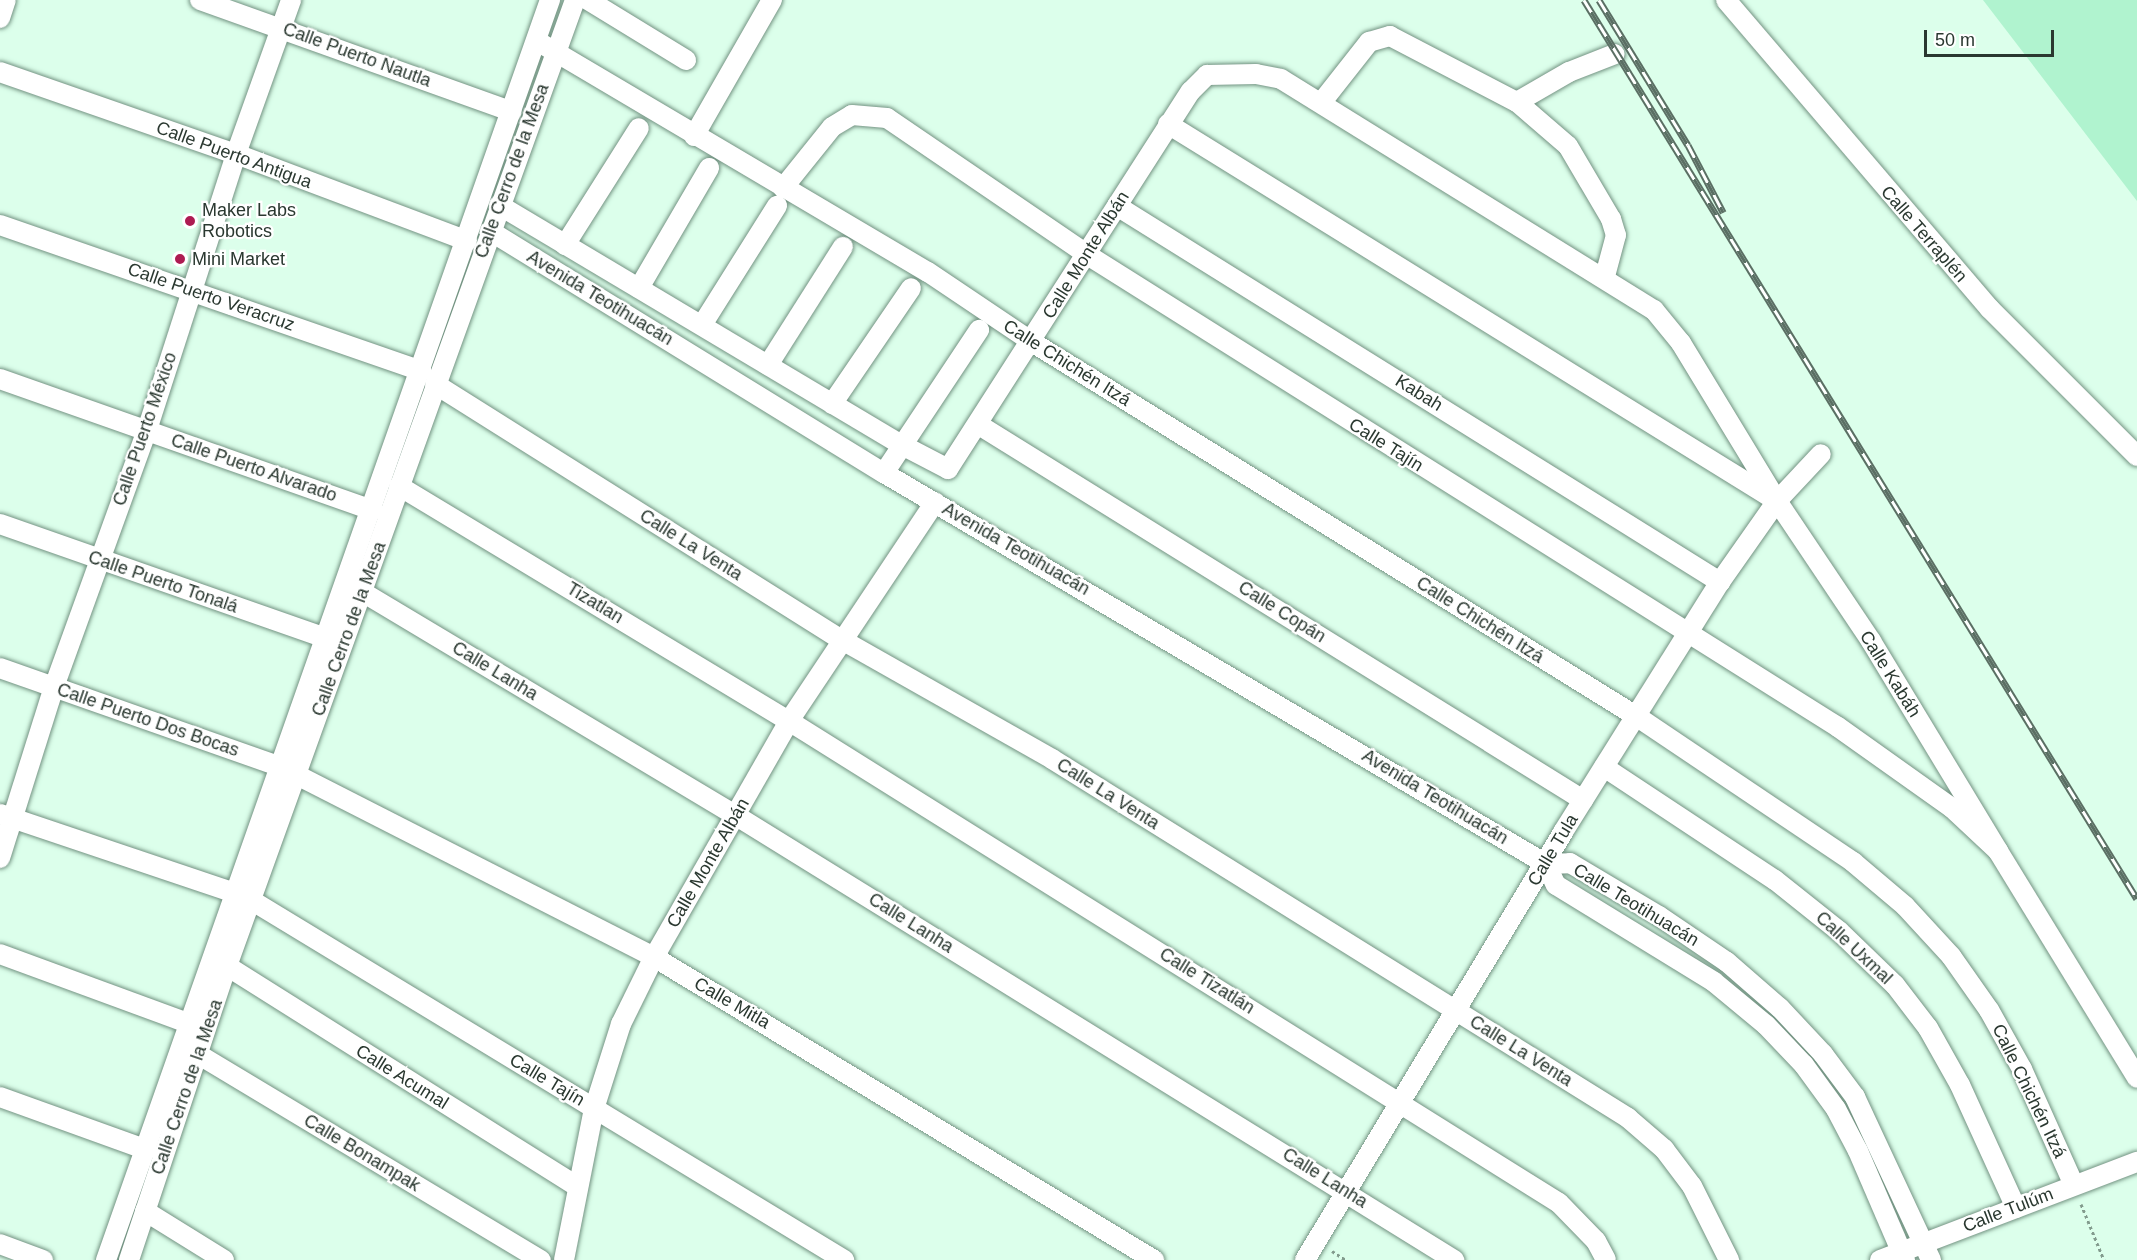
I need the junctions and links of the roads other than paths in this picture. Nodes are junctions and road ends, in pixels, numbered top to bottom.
1 (6, 0) edge
2 (200, 0) edge
3 (291, 0) edge
4 (550, 0) edge
5 (575, 0) edge
6 (588, 0) edge
7 (772, 0) edge
8 (1726, 0) edge
9 (0, 18) edge
10 (282, 27) junction
11 (537, 41) junction
12 (557, 51) junction
13 (1615, 54) dead end
14 (686, 60) dead end
15 (0, 72) edge
16 (1207, 75) joint
17 (1517, 102) junction
18 (1322, 103) junction
19 (512, 112) junction
20 (1168, 124) junction
21 (639, 128) dead end
22 (694, 136) junction
23 (236, 154) junction
24 (709, 168) dead end
25 (780, 197) junction
26 (499, 205) junction
27 (1118, 206) junction
28 (0, 225) edge
29 (490, 231) junction
30 (467, 242) junction
31 (566, 245) junction
32 (843, 247) dead end
33 (1086, 254) junction
34 (1605, 276) junction
35 (911, 288) dead end
36 (192, 290) junction
37 (642, 291) junction
38 (632, 317) junction
39 (702, 325) junction
40 (979, 330) dead end
41 (1032, 342) junction
42 (768, 365) junction
43 (428, 377) junction
44 (0, 379) edge
45 (832, 404) junction
46 (979, 425) junction
47 (147, 430) junction
48 (902, 445) junction
49 (1821, 454) dead end
50 (2137, 456) edge
51 (884, 473) junction
52 (399, 486) junction
53 (1777, 501) junction
54 (935, 502) junction
55 (373, 510) junction
56 (0, 524) edge
57 (98, 559) junction
58 (1720, 582) junction
59 (364, 593) junction
60 (1688, 633) junction
61 (326, 638) junction
62 (842, 640) junction
63 (0, 668) edge
64 (54, 687) junction
65 (1636, 716) junction
66 (789, 721) junction
67 (1604, 767) junction
68 (287, 770) junction
69 (1583, 800) junction
70 (735, 815) junction
71 (7, 816) edge
72 (1998, 850) junction
73 (0, 858) edge
74 (1546, 864) junction
75 (243, 897) junction
76 (0, 954) edge
77 (654, 957) junction
78 (227, 966) junction
79 (1780, 1008) junction
80 (1457, 1011) junction
81 (189, 1024) junction
82 (1766, 1025) junction
83 (190, 1049) junction
84 (2137, 1078) edge
85 (0, 1097) edge
86 (1401, 1102) junction
87 (594, 1109) junction
88 (147, 1150) junction
89 (2137, 1162) edge
90 (2073, 1185) junction
91 (577, 1186) junction
92 (1347, 1191) junction
93 (2016, 1208) junction
94 (145, 1211) junction
95 (0, 1244) edge
96 (1927, 1251) edge
97 (1431, 1254) edge
98 (1903, 1256) edge
99 (44, 1260) edge
100 (106, 1260) edge
101 (129, 1260) edge
102 (224, 1260) edge
103 (541, 1260) edge
104 (564, 1260) edge
105 (844, 1260) edge
106 (1154, 1260) edge
107 (1305, 1260) edge
108 (1454, 1260) edge
109 (1606, 1260) edge
110 (1728, 1260) edge
111 (1880, 1260) edge

1 - 9 street
2 - 10 street, Calle Puerto Nautla
3 - 10 street, Calle Puerto México
4 - 11 street, Calle Cerro de la Mesa
5 - 12 street, Calle Cerro de la Mesa
6 - 14 street
7 - 22 street
8 - 50 street, Calle Terraplén
10 - 19 street, Calle Puerto Nautla
10 - 23 street, Calle Puerto México
11 - 12 street, Calle Chichén Itzá
11 - 19 street, Calle Cerro de la Mesa
12 - 22 street, Calle Chichén Itzá
12 - 26 street, Calle Cerro de la Mesa
13 - 17 street
15 - 23 street, Calle Puerto Antigua
16 - 18 street, Calle Kabáh
16 - 20 street, Calle Monte Albán
17 - 18 street
17 - 34 street
18 - 34 street, Calle Kabáh
19 - 30 street, Calle Cerro de la Mesa
20 - 27 street, Calle Monte Albán
20 - 53 street
21 - 31 street
22 - 25 street, Calle Chichén Itzá
23 - 30 street, Calle Puerto Antigua
23 - 36 street, Calle Puerto México
24 - 37 street
25 - 33 street, Calle Tajín
25 - 39 street, Calle Tajín
25 - 41 street, Calle Chichén Itzá
26 - 29 street, Calle Cerro de la Mesa
26 - 31 street
27 - 33 street, Calle Monte Albán
27 - 58 street, Kabah
28 - 36 street, Calle Puerto Veracruz
29 - 38 street, Avenida Teotihuacán
29 - 43 street, Calle Cerro de la Mesa
30 - 43 street, Calle Cerro de la Mesa
31 - 37 street
32 - 42 street
33 - 41 street, Calle Monte Albán
33 - 60 street, Calle Tajín
34 - 53 street, Calle Kabáh
35 - 45 street
36 - 43 street, Calle Puerto Veracruz
36 - 47 street, Calle Puerto México
37 - 38 street
37 - 39 street
38 - 51 street, Avenida Teotihuacán
39 - 42 street
40 - 48 street
41 - 46 street, Calle Monte Albán
41 - 65 street, Calle Chichén Itzá
42 - 45 street
43 - 52 street, Calle Cerro de la Mesa
43 - 55 street, Calle Cerro de la Mesa
43 - 62 street, Calle La Venta
44 - 47 street, Calle Puerto Alvarado
45 - 48 street
46 - 48 street, Calle Monte Albán
46 - 69 street, Calle Copán
47 - 55 street, Calle Puerto Alvarado
47 - 57 street, Calle Puerto México
48 - 51 street
49 - 53 street, Calle Tula
51 - 54 street, Avenida Teotihuacán
52 - 59 street, Calle Cerro de la Mesa
52 - 66 street, Tizatlan
53 - 58 street, Calle Tula
53 - 72 street, Calle Kabáh
54 - 62 street, Calle Monte Albán
54 - 74 street, Avenida Teotihuacán
55 - 61 street, Calle Cerro de la Mesa
56 - 57 street, Calle Puerto Tonalá
57 - 61 street, Calle Puerto Tonalá
57 - 64 street, Calle Puerto México
58 - 60 street, Calle Tula
59 - 68 street, Calle Cerro de la Mesa
59 - 70 street, Calle Lanha
60 - 65 street, Calle Tula
60 - 72 street, Calle Kabáh
61 - 68 street, Calle Cerro de la Mesa
62 - 66 street, Calle Monte Albán
62 - 80 street, Calle La Venta
63 - 64 street, Calle Puerto Dos Bocas
64 - 68 street, Calle Puerto Dos Bocas
64 - 71 street, Calle Puerto México
65 - 67 street, Calle Tula
65 - 90 street, Calle Chichén Itzá
66 - 70 street, Calle Monte Albán
66 - 86 street, Calle Tizatlán
67 - 69 street, Calle Tula
67 - 93 street, Calle Uxmal
68 - 75 street, Calle Cerro de la Mesa
68 - 77 street, Calle Mitla
69 - 74 street, Calle Tula
70 - 77 street, Calle Monte Albán
70 - 92 street, Calle Lanha
71 - 73 street, Calle Puerto México
71 - 75 street, Calle Tajín
72 - 84 street, Calle Kabáh
74 - 79 street, Calle Teotihuacán
74 - 80 street, Calle Tula
74 - 82 street, Calle Teotihuacán
75 - 78 street, Calle Cerro de la Mesa
75 - 81 street, Calle Cerro de la Mesa
75 - 87 street, Calle Tajín
76 - 81 street
77 - 87 street, Calle Monte Albán
77 - 106 street, Calle Mitla
78 - 83 street, Calle Cerro de la Mesa
78 - 91 street, Calle Acumal
79 - 82 street
79 - 96 street, Calle Teotihuacán
80 - 86 street, Calle Tula
80 - 110 street, Calle La Venta
81 - 83 street, Calle Cerro de la Mesa
82 - 98 street, Calle Teotihuacán
83 - 88 street, Calle Cerro de la Mesa
83 - 94 street, Calle Cerro de la Mesa
83 - 103 street, Calle Bonampak
85 - 88 street
86 - 92 street, Calle Tula
86 - 109 street, Calle Tizatlán
87 - 91 street, Calle Monte Albán
87 - 105 street, Calle Tajín
88 - 100 street, Calle Cerro de la Mesa
89 - 90 street, Calle Tulúm
90 - 93 street, Calle Tulúm
91 - 104 street, Calle Monte Albán
92 - 97 street, Calle Lanha
92 - 107 street, Calle Tula
93 - 96 street, Calle Tulúm
94 - 101 street, Calle Cerro de la Mesa
94 - 102 street
95 - 99 street
96 - 98 street, Calle Tulúm
97 - 108 street, Calle Lanha
98 - 111 street, Calle Tulúm

